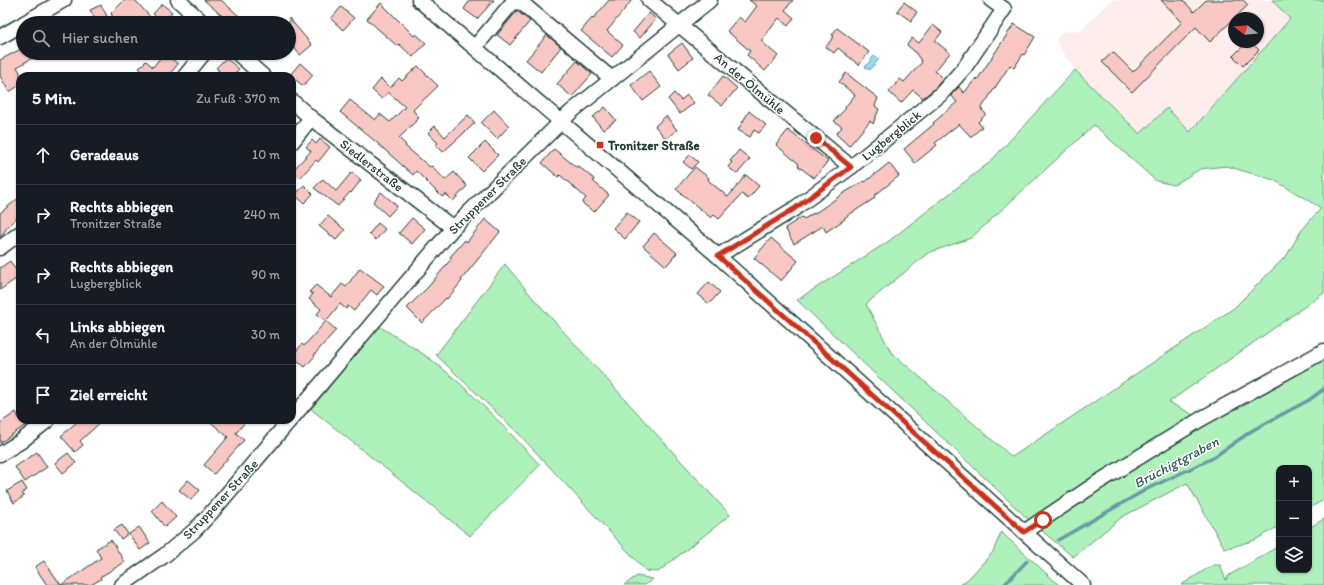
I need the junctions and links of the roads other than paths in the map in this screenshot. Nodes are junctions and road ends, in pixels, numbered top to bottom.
1 (64, 0) edge
2 (178, 0) edge
3 (419, 0) edge
4 (649, 0) edge
5 (710, 0) edge
6 (991, 0) edge
7 (36, 16) edge
8 (195, 16) edge
9 (680, 25) junction
10 (16, 28) edge
11 (0, 37) edge
12 (475, 47) junction
13 (198, 60) edge
14 (245, 60) edge
15 (188, 72) edge
16 (258, 72) edge
17 (612, 79) junction
18 (296, 105) edge
19 (311, 118) junction
20 (561, 121) junction
21 (296, 137) edge
22 (851, 167) junction
23 (453, 228) junction
24 (16, 236) edge
25 (0, 248) edge
26 (718, 256) junction
27 (1324, 350) edge
28 (296, 413) edge
29 (43, 424) edge
30 (287, 424) edge
31 (0, 454) edge
32 (1024, 532) junction
33 (122, 585) edge
34 (1083, 585) edge

1 - 7 street
2 - 8 street
3 - 12 street
4 - 9 street, An der Ölmühle
5 - 9 street, Struppener Straße
6 - 22 street, Lugbergblick
9 - 17 street, Struppener Straße
9 - 22 street, An der Ölmühle
10 - 11 street
12 - 17 street
12 - 20 street
13 - 15 street
14 - 16 street
17 - 20 street, Struppener Straße
18 - 19 street, Siedlerstraße
19 - 21 street
19 - 23 street, Siedlerstraße
20 - 23 street, Struppener Straße
20 - 26 street
22 - 26 street, Lugbergblick
23 - 28 street, Struppener Straße
24 - 25 street
26 - 32 street
27 - 32 street
29 - 31 street
30 - 33 street, Struppener Straße
32 - 34 street

